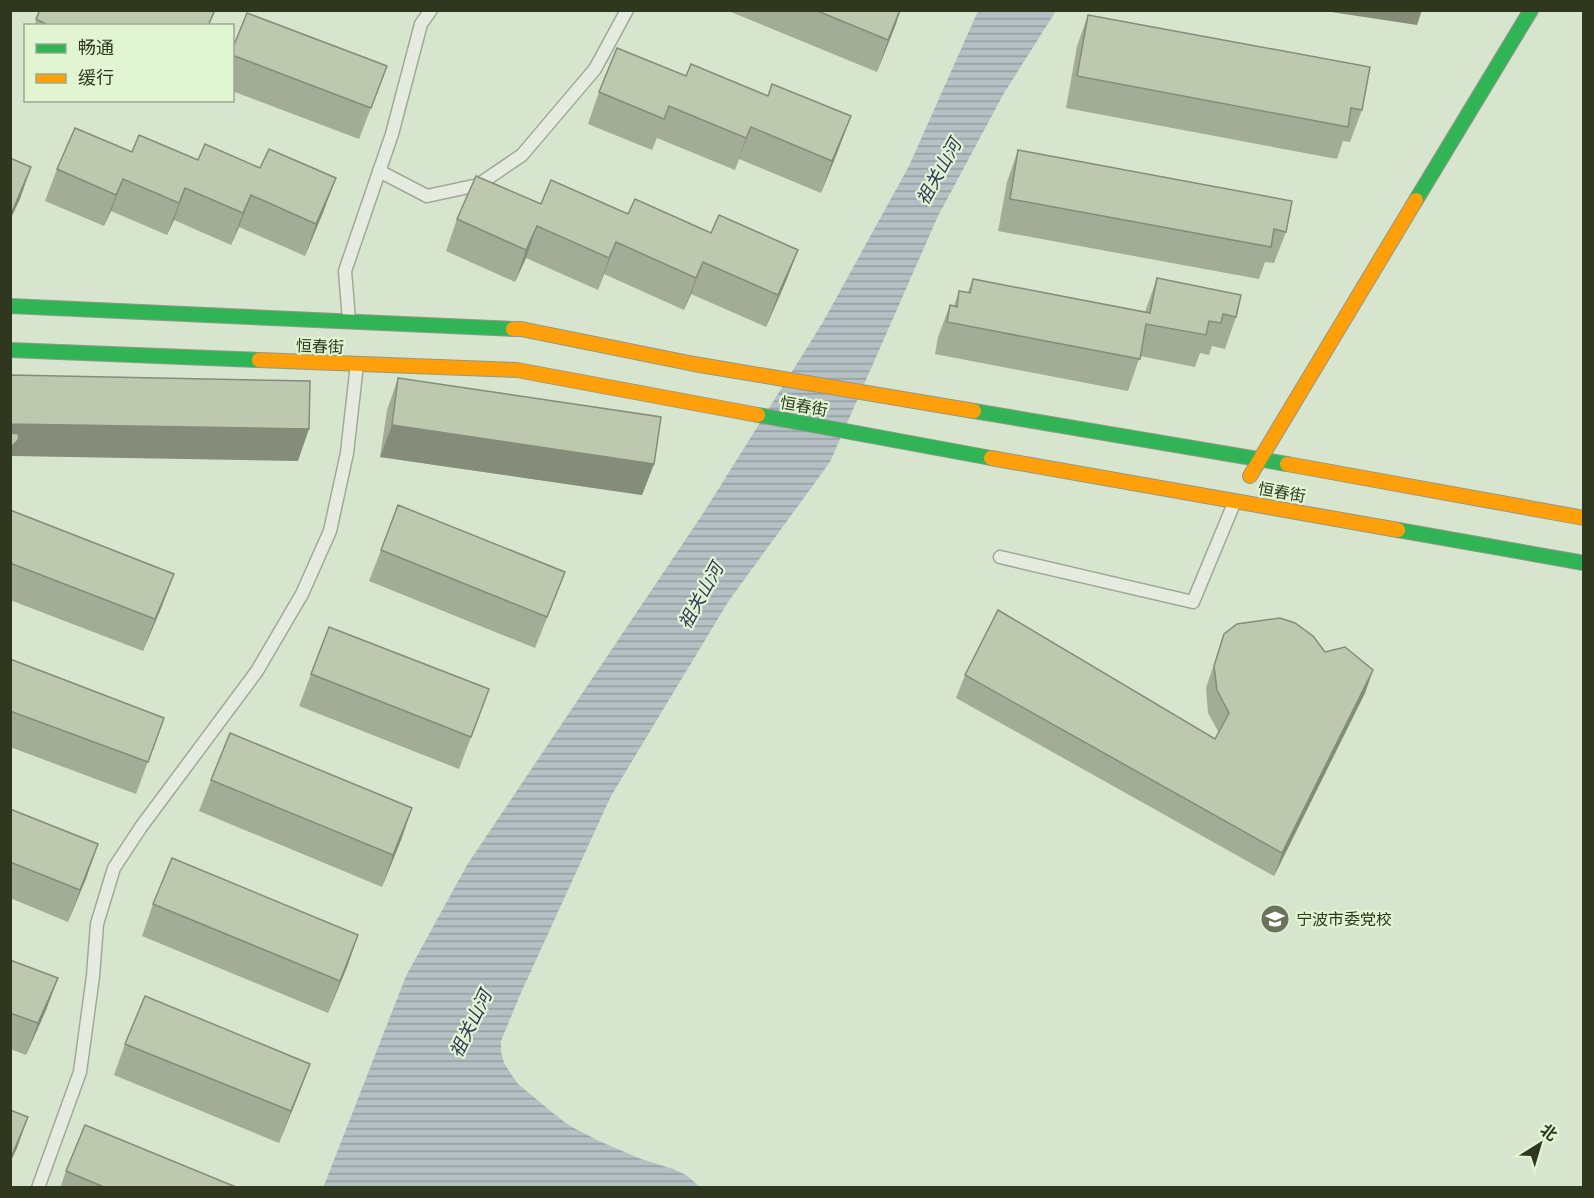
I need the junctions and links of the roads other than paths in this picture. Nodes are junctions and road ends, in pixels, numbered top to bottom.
1 (431, 10) edge
2 (627, 10) edge
3 (1531, 10) edge
4 (379, 171) junction
5 (10, 306) edge
6 (349, 322) junction
7 (10, 350) edge
8 (357, 364) junction
9 (1260, 459) junction
10 (1236, 500) junction
11 (1584, 518) edge
12 (1000, 557) dead end
13 (1584, 563) edge
14 (38, 1188) edge

1 - 4 lane
2 - 4 lane
3 - 9 main road
4 - 6 lane
5 - 6 main road, 恒春街
6 - 9 main road, 恒春街
7 - 8 main road, 恒春街
8 - 10 main road, 恒春街
8 - 14 lane
9 - 10 main road
9 - 11 main road, 恒春街
10 - 12 lane
10 - 13 main road, 恒春街

